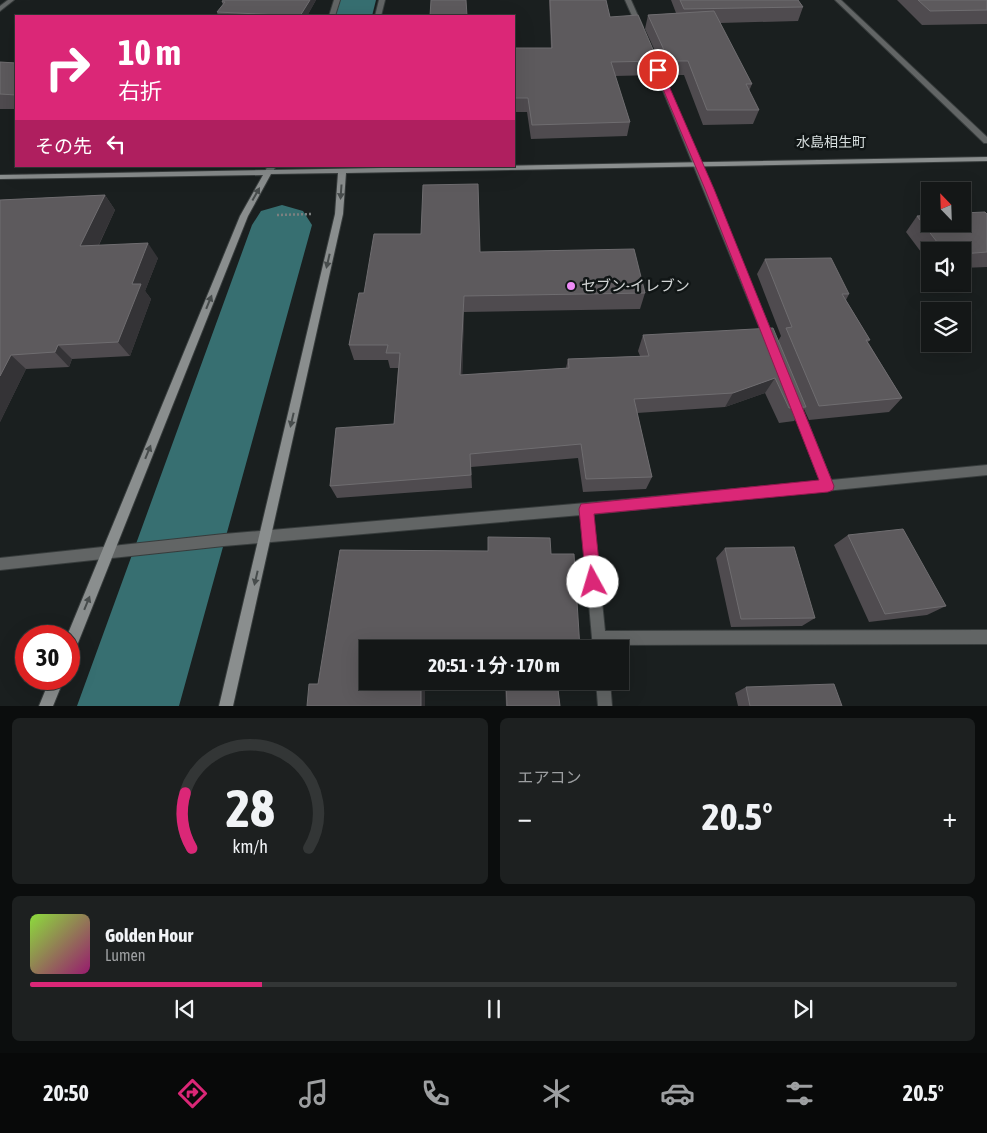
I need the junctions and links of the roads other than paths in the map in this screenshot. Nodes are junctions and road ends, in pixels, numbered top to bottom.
1 (11, 0) edge
2 (337, 0) edge
3 (382, 0) edge
4 (628, 0) edge
5 (838, 0) edge
6 (0, 10) edge
7 (332, 15) edge
8 (378, 15) edge
9 (643, 35) edge
10 (647, 44) edge
11 (987, 141) edge
12 (987, 159) edge
13 (698, 165) junction
14 (270, 169) edge
15 (342, 169) edge
16 (0, 177) edge
17 (772, 347) edge
18 (791, 393) edge
19 (987, 470) edge
20 (828, 486) junction
21 (586, 509) junction
22 (266, 537) junction
23 (108, 552) junction
24 (0, 564) edge
25 (78, 625) edge
26 (987, 637) edge
27 (599, 640) edge
28 (629, 643) edge
29 (52, 690) edge
30 (604, 690) edge
31 (46, 706) edge
32 (226, 706) edge
33 (605, 706) edge

1 - 6 street
2 - 7 street
3 - 8 street
4 - 9 street
5 - 11 street
10 - 13 street
12 - 13 street
13 - 15 street
13 - 17 street
14 - 15 street
14 - 16 street
23 -> 14 street
15 -> 22 street
18 - 20 street
19 - 20 street
20 - 21 street
21 - 22 street
21 - 27 street
22 - 23 street
22 -> 32 street
23 - 24 street
25 -> 23 street
26 - 28 street
29 - 31 street
30 - 33 street

